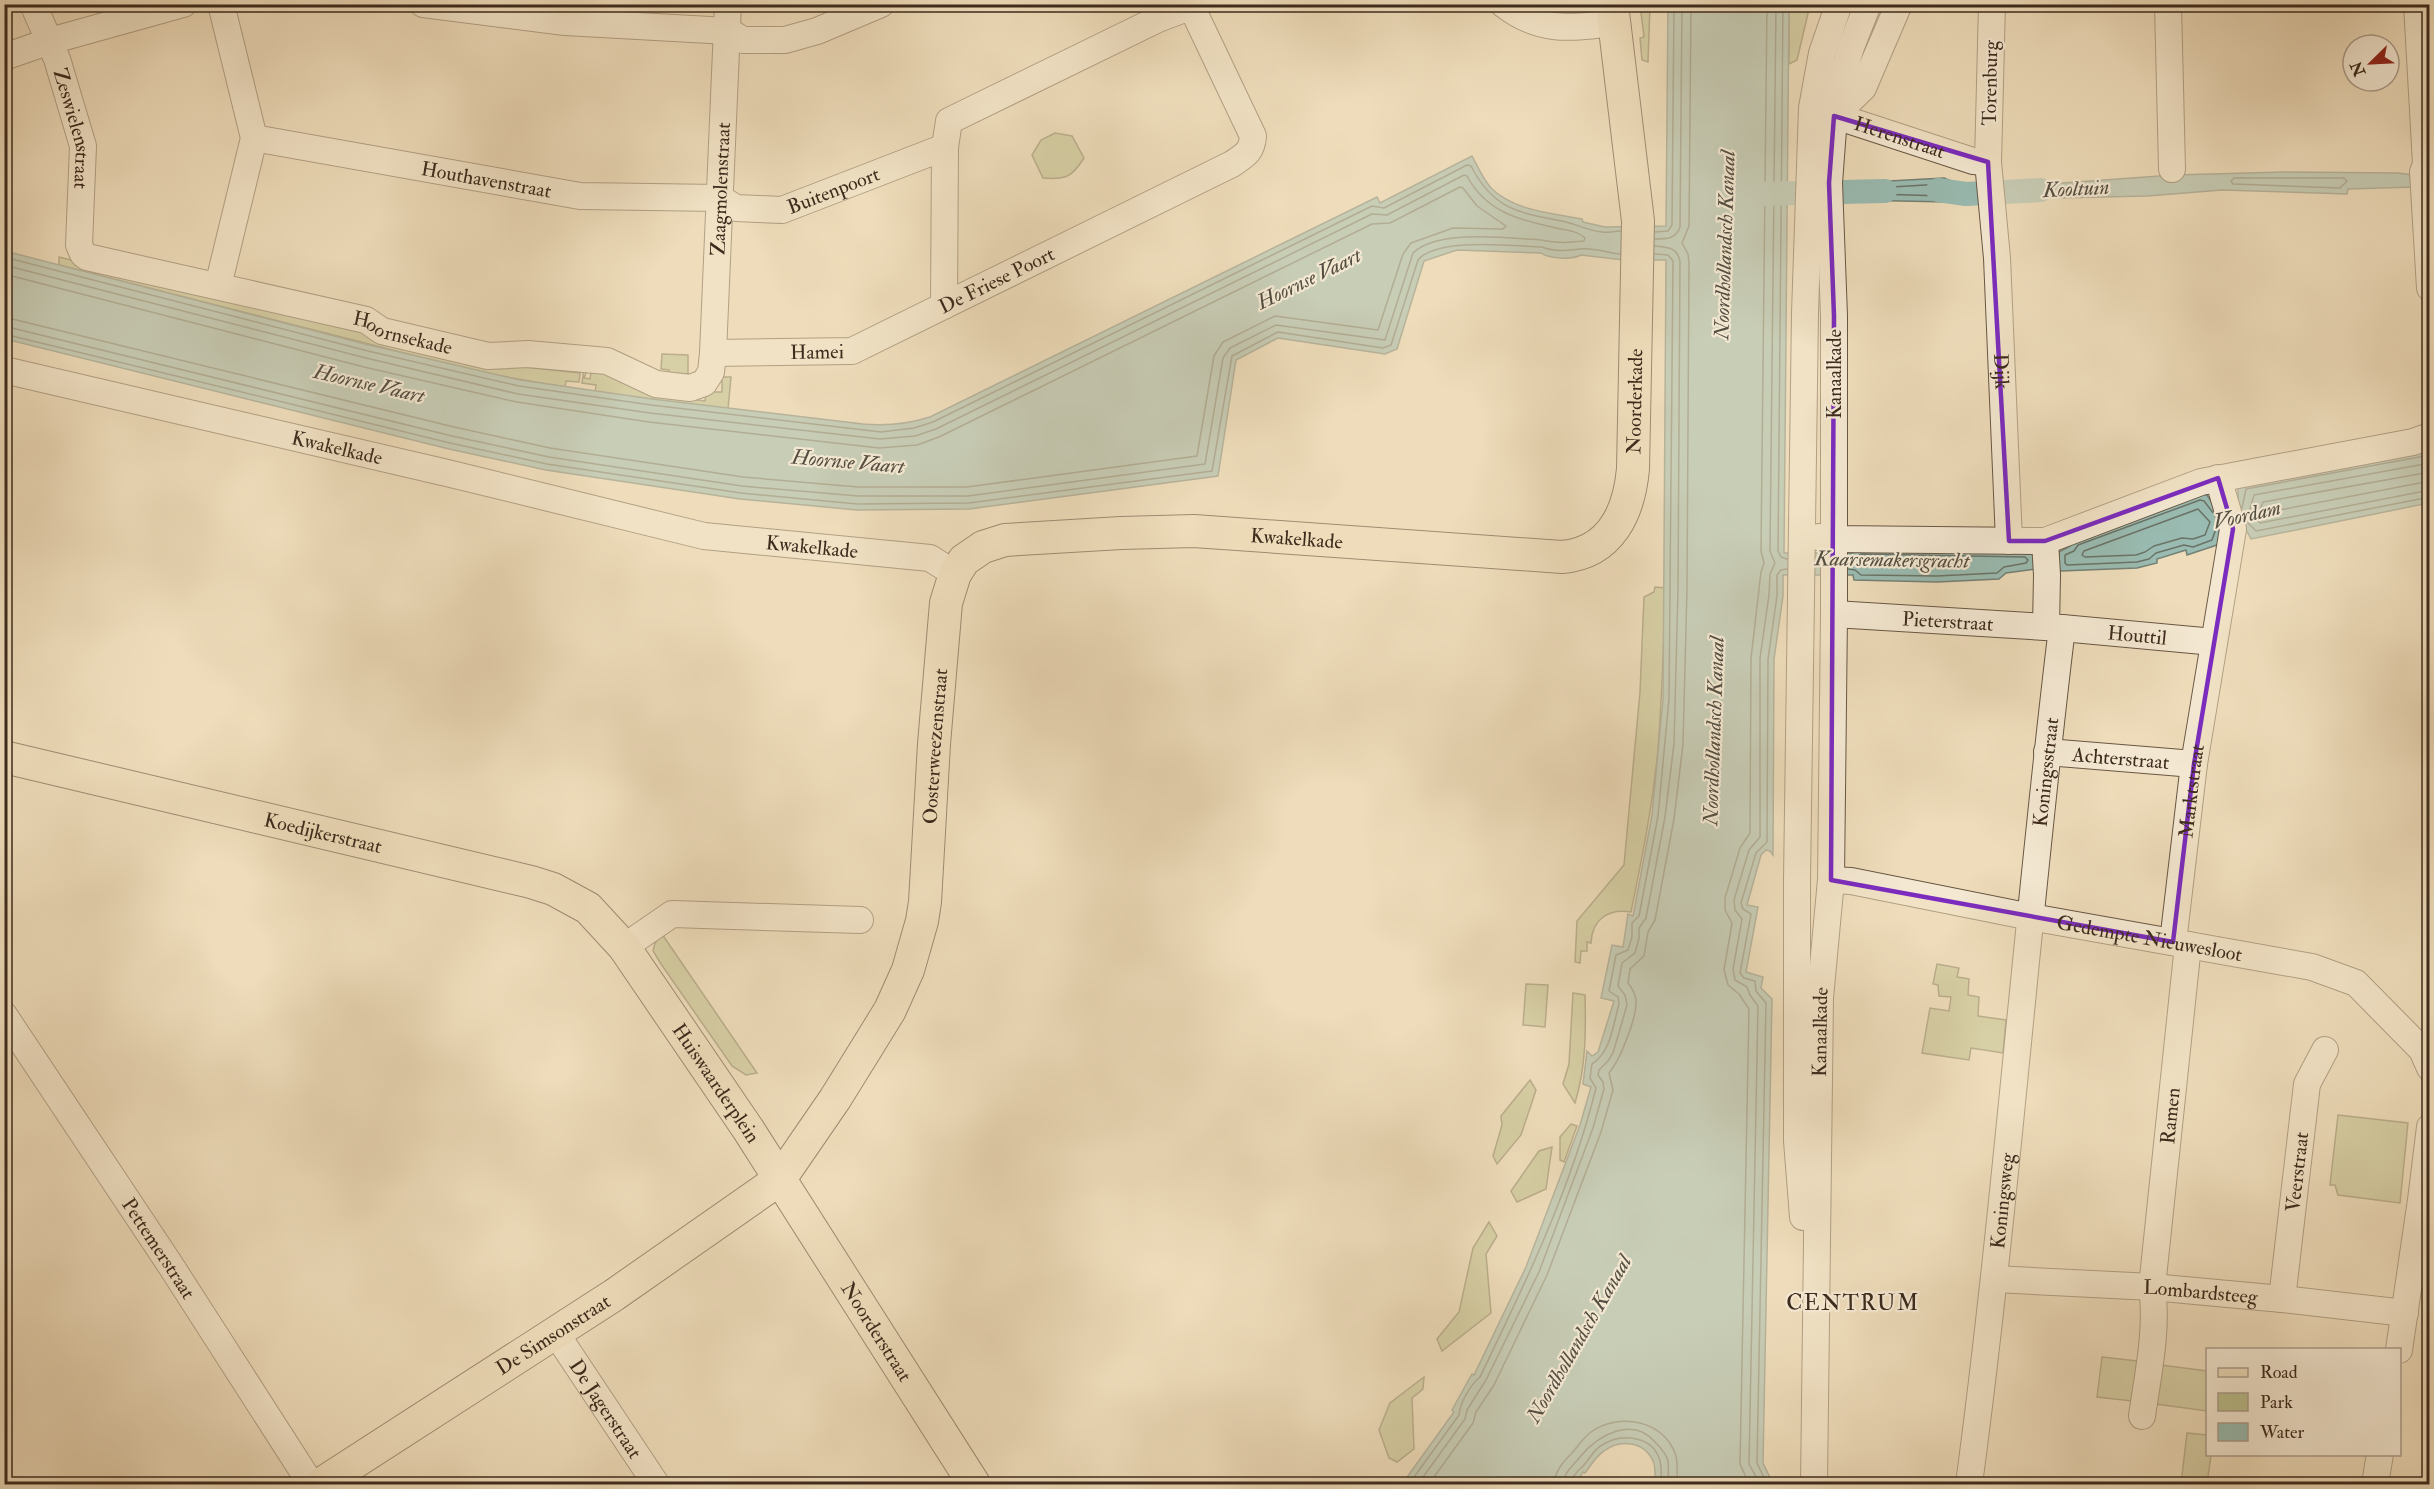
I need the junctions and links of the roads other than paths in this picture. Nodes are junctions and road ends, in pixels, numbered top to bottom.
1 (33, 4) edge
2 (183, 4) edge
3 (221, 4) edge
4 (423, 4) edge
5 (728, 4) edge
6 (881, 4) edge
7 (1503, 4) edge
8 (1839, 4) edge
9 (1868, 4) edge
10 (1899, 4) edge
11 (1992, 4) edge
12 (2168, 4) edge
13 (2417, 4) edge
14 (1155, 12) edge
15 (1613, 14) edge
16 (728, 31) junction
17 (50, 41) junction
18 (4, 57) edge
19 (1823, 112) junction
20 (254, 138) junction
21 (945, 147) junction
22 (2172, 169) dead end
23 (1991, 182) junction
24 (1819, 193) junction
25 (2426, 195) edge
26 (720, 198) junction
27 (87, 257) joint
28 (219, 286) junction
29 (2430, 288) edge
30 (944, 306) junction
31 (712, 363) junction
32 (4, 370) edge
33 (2430, 436) edge
34 (2218, 478) junction
35 (1612, 532) joint
36 (1803, 541) junction
37 (2009, 541) junction
38 (1834, 543) junction
39 (2046, 555) junction
40 (955, 574) junction
41 (1834, 614) junction
42 (2054, 627) junction
43 (2214, 642) junction
44 (2047, 752) junction
45 (4, 757) edge
46 (2194, 764) junction
47 (1831, 880) junction
48 (2031, 917) junction
49 (860, 920) dead end
50 (2181, 944) junction
51 (624, 947) junction
52 (4, 1015) edge
53 (2325, 1050) dead end
54 (2428, 1064) edge
55 (2430, 1127) edge
56 (780, 1179) junction
57 (1994, 1279) junction
58 (2152, 1287) junction
59 (2283, 1299) junction
60 (2405, 1313) junction
61 (555, 1332) junction
62 (2399, 1348) edge
63 (2142, 1416) dead end
64 (2380, 1456) edge
65 (311, 1485) edge
66 (321, 1485) edge
67 (656, 1485) edge
68 (974, 1485) edge
69 (1803, 1485) edge
70 (1814, 1485) edge
71 (1969, 1485) edge
72 (2375, 1485) edge

1 - 17 street, Zeswielenstraat
2 - 17 street
3 - 20 street
4 - 16 street
5 - 16 street, Zaagmolenstraat
6 - 16 street
7 - 15 street
8 - 19 street, Kanaalkade
9 - 19 street, Kanaalkade
10 - 19 street
11 - 23 street, Torenburg
12 - 22 street
13 - 25 street
14 - 21 street, De Friese Poort
14 - 30 street, De Friese Poort
15 - 35 main road, Noorderkade
16 - 26 street, Zaagmolenstraat
17 - 18 street
17 - 27 street, Zeswielenstraat
19 - 23 street, Herenstraat
19 - 24 street, Kanaalkade
20 - 26 street, Houthavenstraat
20 - 28 street
21 - 26 street, Buitenpoort
21 - 30 street, De Friese Poort
23 - 37 street, Dijk
24 - 36 street, Kanaalkade
24 - 38 street, Kanaalkade
25 - 29 street
26 - 31 street, Zaagmolenstraat
27 - 28 street, Hoornsekade
28 - 31 street, Hoornsekade
30 - 31 street, Hamei
32 - 40 street, Kwakelkade
33 - 34 street
34 - 39 street
34 - 43 street, Marktstraat
35 - 40 main road, Kwakelkade
36 - 38 street
36 - 69 street, Kanaalkade
37 - 38 street
37 - 39 street
38 - 41 street, Kanaalkade
39 - 42 street, Koningsstraat
40 - 56 main road, Oosterweezenstraat
41 - 42 street, Pieterstraat
41 - 47 street, Kanaalkade
42 - 43 street, Houttil
42 - 44 street, Koningsstraat
43 - 46 street, Marktstraat
44 - 46 street, Achterstraat
44 - 48 street, Koningsstraat
45 - 51 main road, Koedijkerstraat
46 - 50 street, Marktstraat
47 - 48 street, Gedempte Nieuwesloot
47 - 70 street, Kanaalkade
48 - 50 street, Gedempte Nieuwesloot
48 - 57 street, Koningsweg
49 - 51 street
50 - 54 street, Gedempte Nieuwesloot
50 - 58 street, Ramen
51 - 56 main road, Huiswaarderplein
52 - 65 street, Pettemerstraat
53 - 59 street, Veerstraat
55 - 60 street
56 - 61 main road, De Simsonstraat
56 - 68 main road, Noorderstraat
57 - 58 street, Lombardsteeg
57 - 71 street, Koningsweg
58 - 59 street, Lombardsteeg
58 - 63 street, Ramen
59 - 60 street, Lombardsteeg
60 - 62 street
61 - 66 main road, De Simsonstraat
61 - 67 street, De Jagerstraat
64 - 72 street

